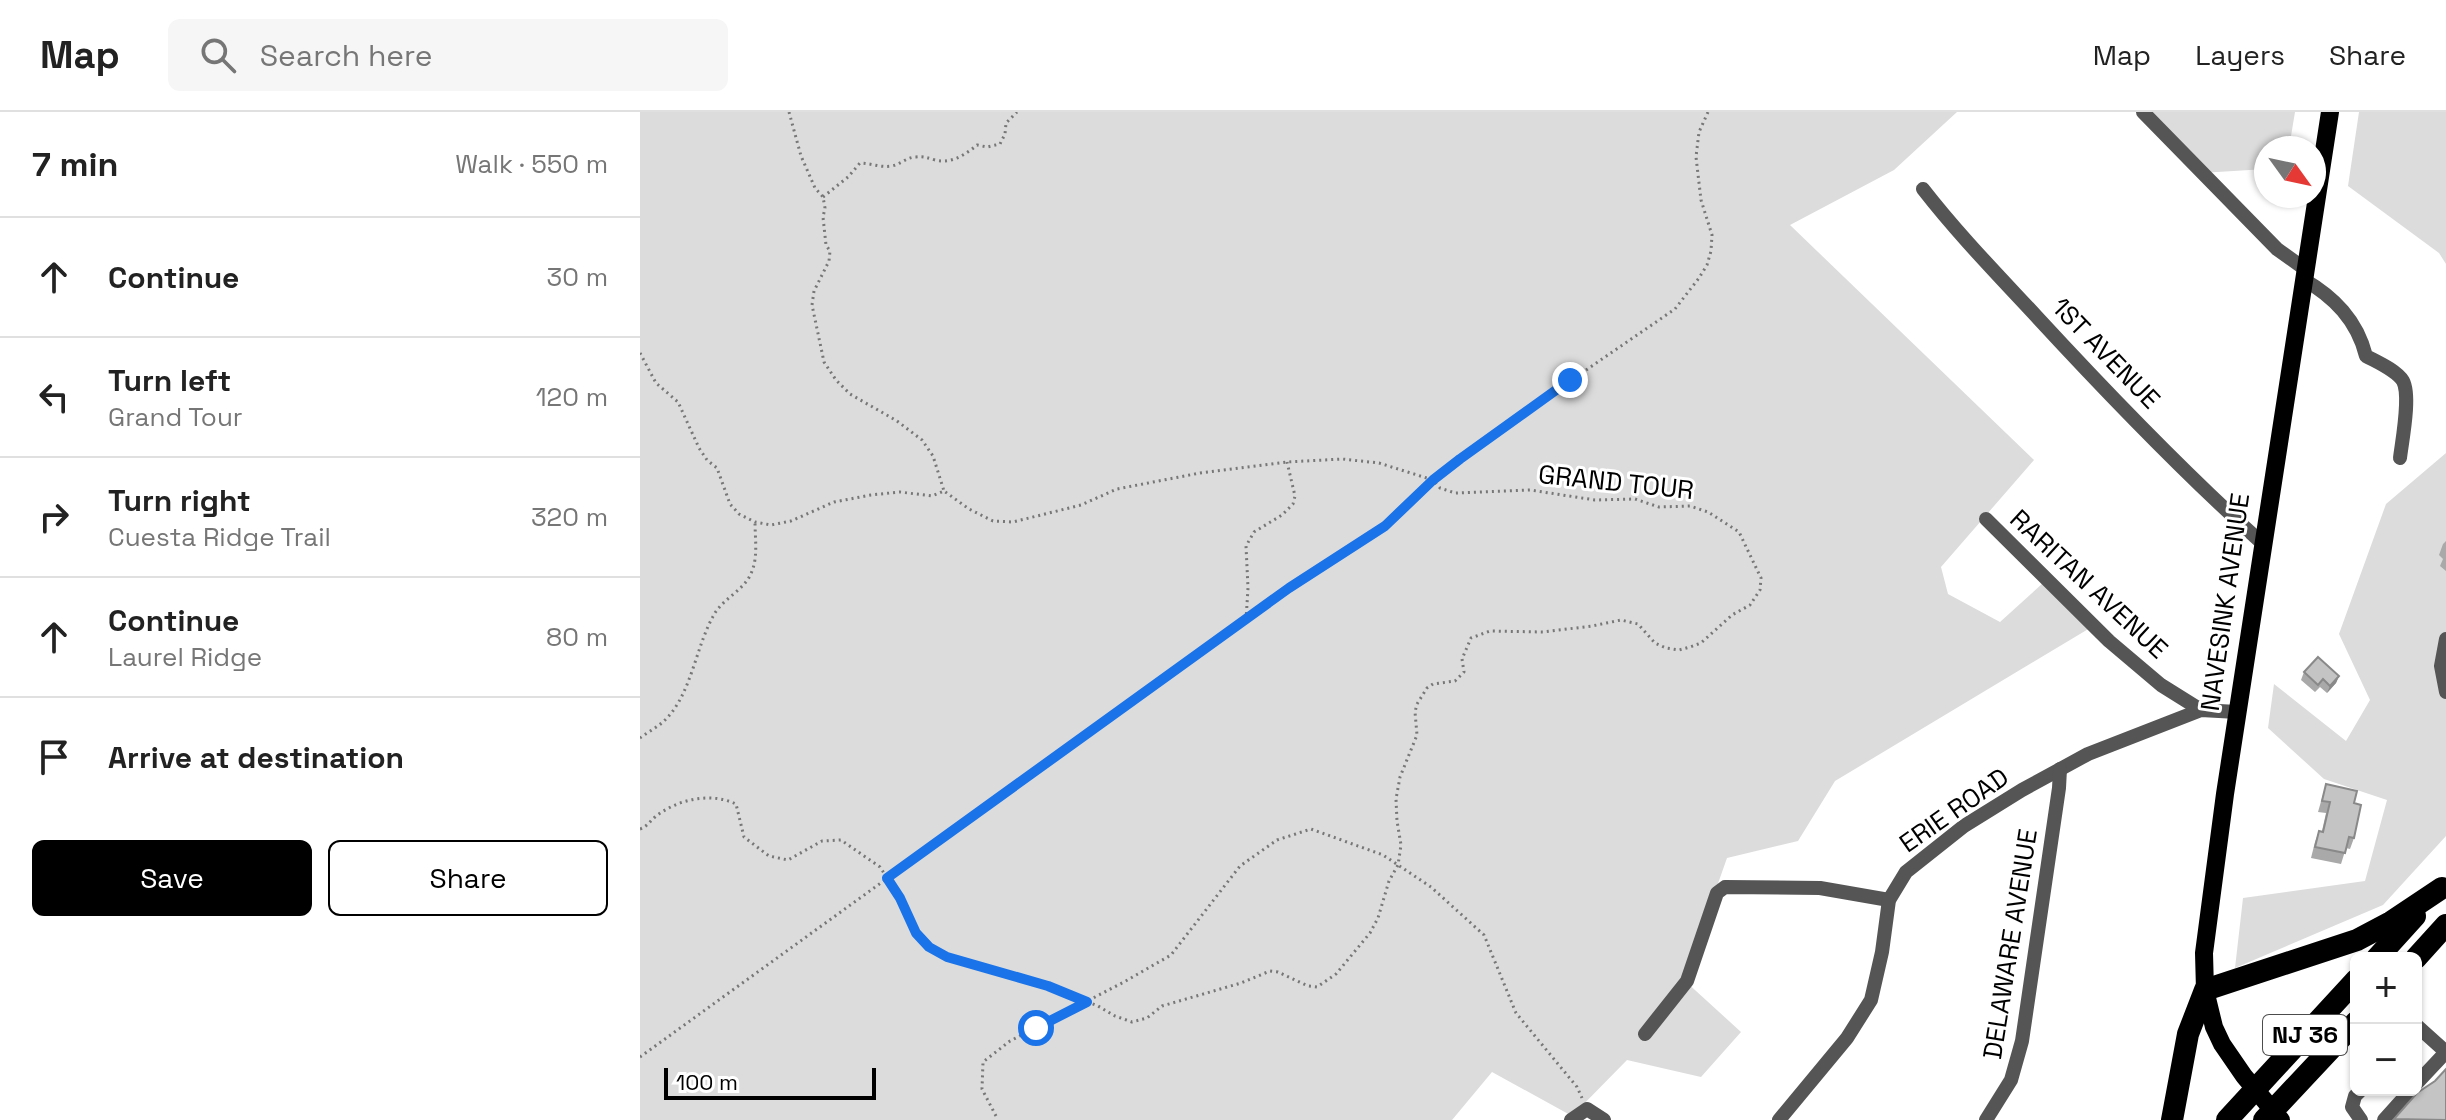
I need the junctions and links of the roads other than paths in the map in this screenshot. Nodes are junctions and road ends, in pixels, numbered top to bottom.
1 (2143, 112) edge
2 (2330, 112) edge
3 (1923, 189) dead end
4 (2304, 274) junction
5 (2400, 458) dead end
6 (1986, 519) dead end
7 (2262, 543) junction
8 (2446, 639) edge
9 (2446, 692) edge
10 (2201, 710) junction
11 (2237, 712) junction
12 (2060, 769) junction
13 (2444, 885) edge
14 (1889, 900) junction
15 (2446, 925) edge
16 (2383, 952) edge
17 (2421, 952) edge
18 (2350, 987) edge
19 (2205, 990) junction
20 (2354, 1024) edge
21 (2422, 1030) edge
22 (1645, 1034) dead end
23 (2446, 1052) edge
24 (2422, 1076) edge
25 (2255, 1090) junction
26 (2355, 1096) edge
27 (2404, 1096) edge
28 (2273, 1117) edge
29 (1571, 1120) edge
30 (1604, 1120) edge
31 (1779, 1120) edge
32 (1986, 1120) edge
33 (2172, 1120) edge
34 (2227, 1120) edge
35 (2361, 1120) edge
36 (2384, 1120) edge

1 - 4 street
2 - 4 main road, NAVESINK AVENUE
3 - 7 street, 1ST AVENUE
4 - 5 street
4 - 7 main road, NAVESINK AVENUE
6 - 10 street, RARITAN AVENUE
7 - 11 main road, NAVESINK AVENUE
8 - 9 street
10 - 11 street, ERIE ROAD
10 - 12 street, ERIE ROAD
11 - 19 main road, NAVESINK AVENUE
12 - 14 street, ERIE ROAD
12 - 32 street, DELAWARE AVENUE
13 - 16 highway
13 - 19 highway
14 - 22 street
14 - 31 street
15 - 17 highway
18 - 25 highway, NJ 36
19 - 25 main road, NAVESINK AVENUE
19 - 33 highway
20 - 28 highway, NJ 36
21 - 23 street
23 - 24 street
25 - 28 main road, NAVESINK AVENUE
25 - 34 highway, NJ 36
26 - 35 street
27 - 36 street
29 - 30 street

